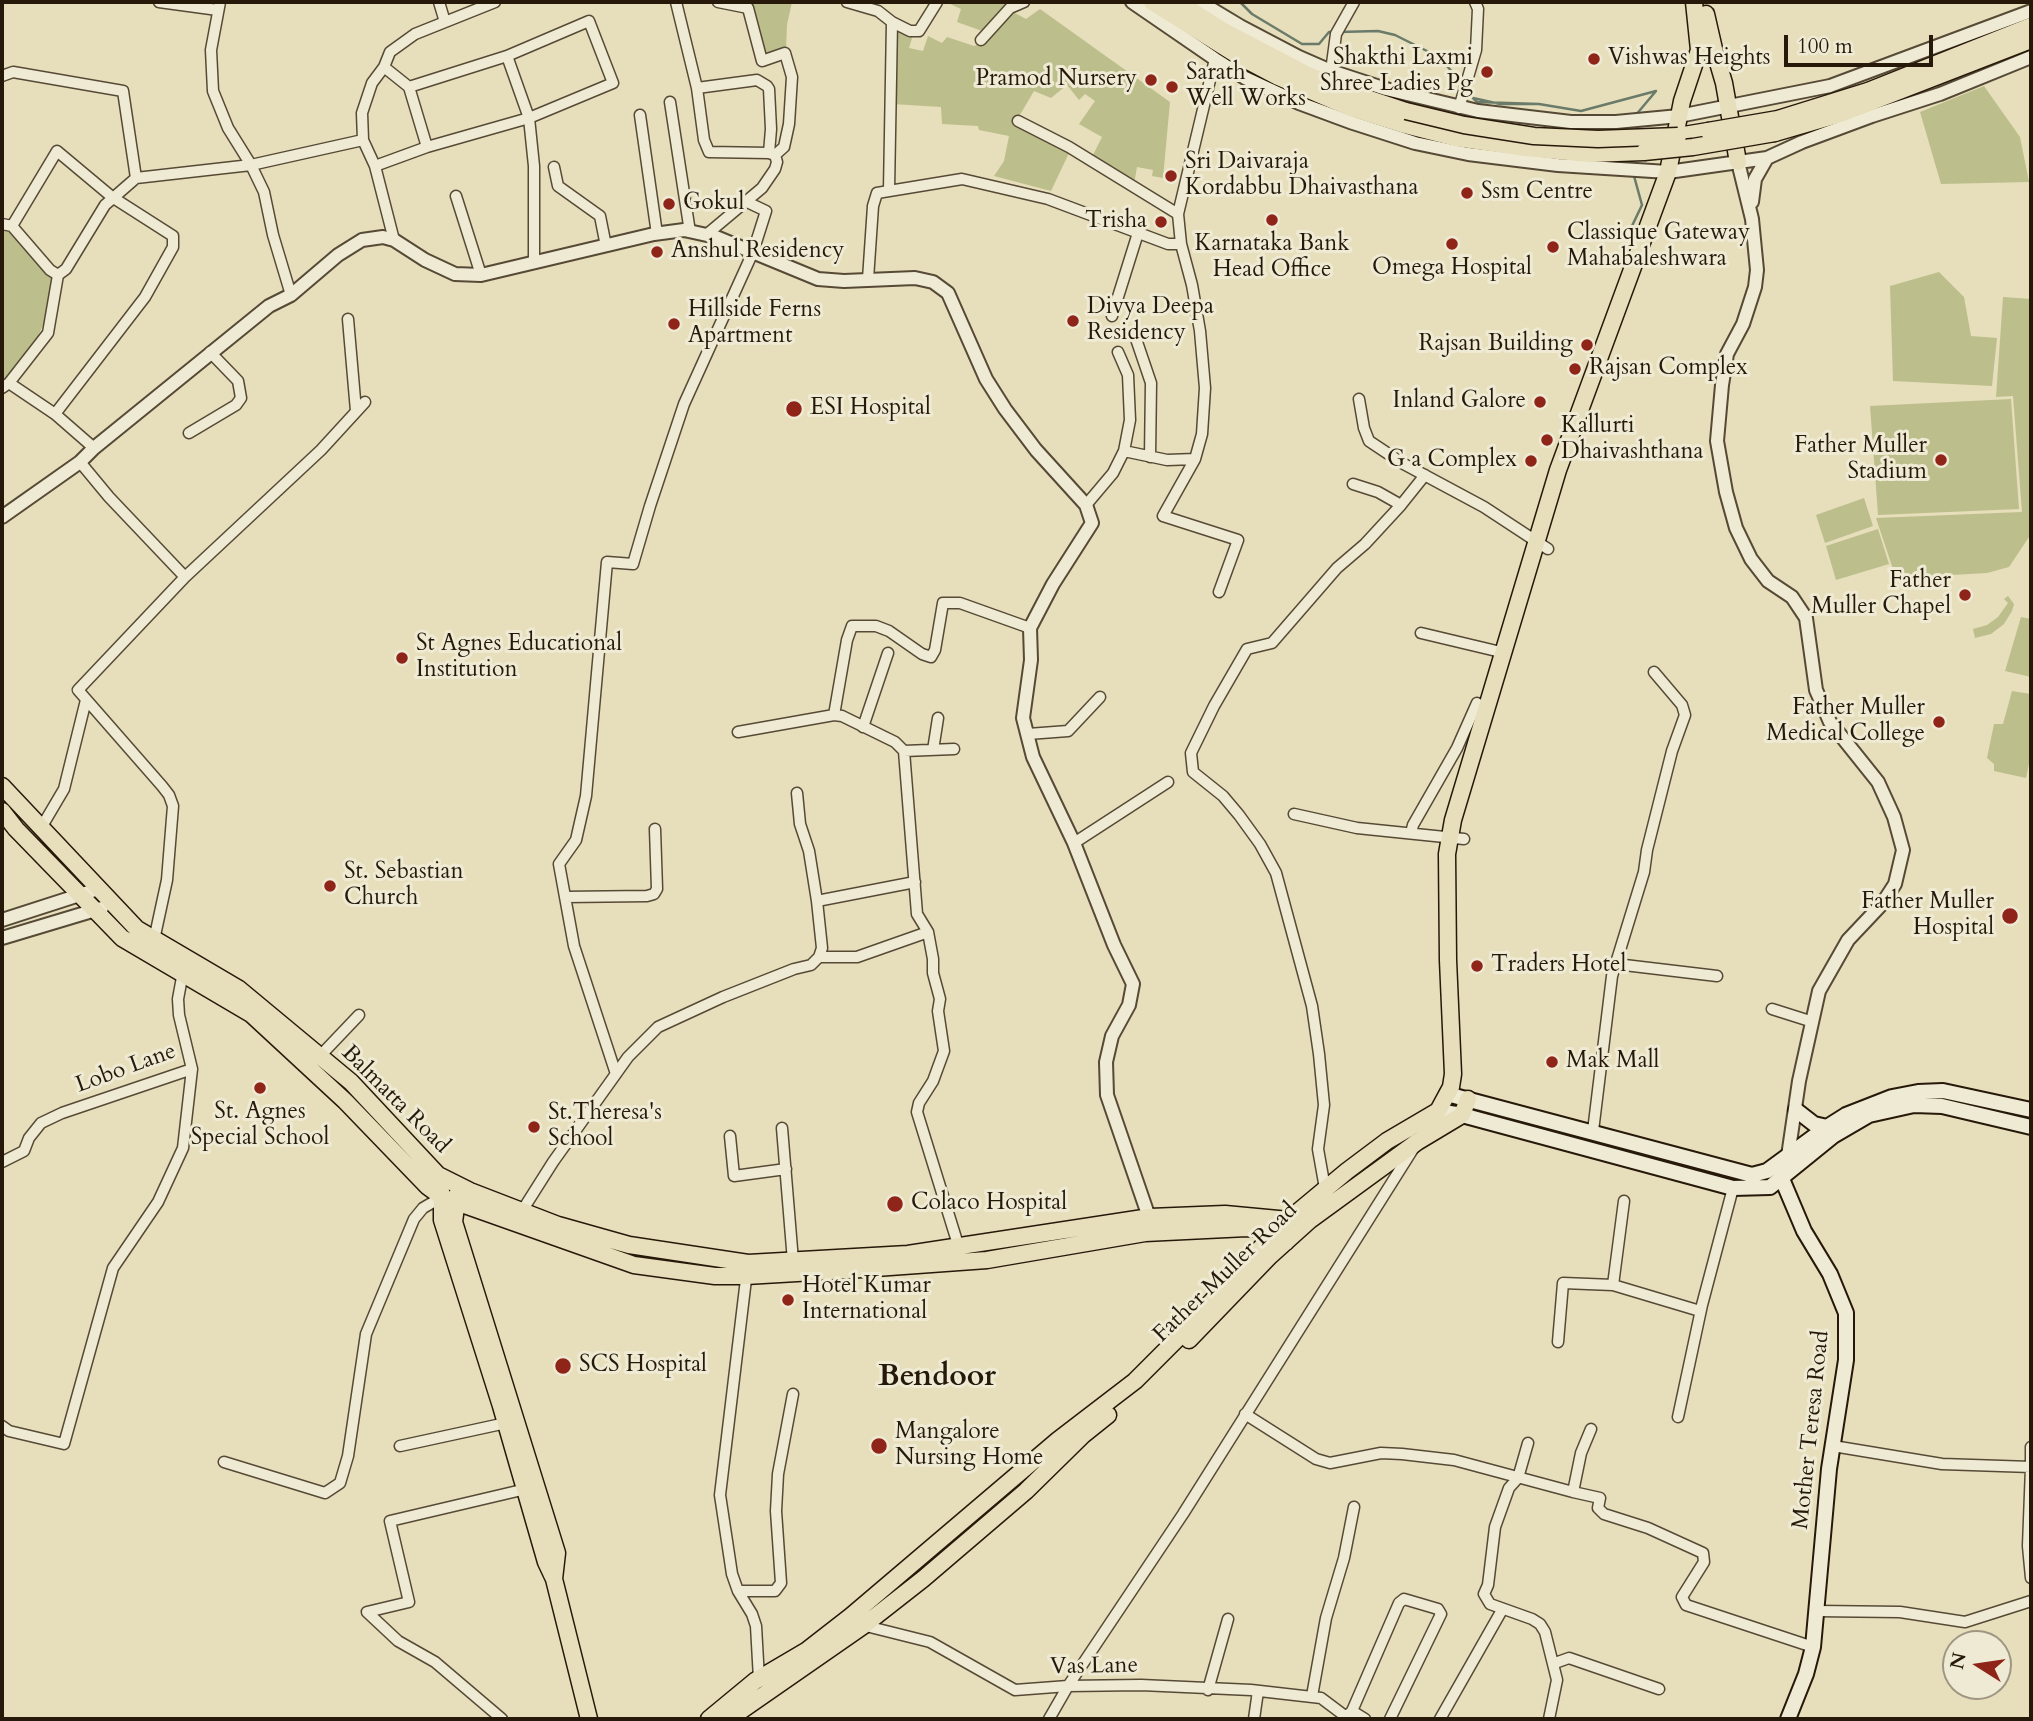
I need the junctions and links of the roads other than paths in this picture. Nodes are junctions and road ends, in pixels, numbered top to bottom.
1 (159, 2) edge
2 (439, 2) edge
3 (495, 2) edge
4 (676, 2) edge
5 (718, 2) edge
6 (847, 2) edge
7 (937, 2) edge
8 (1024, 2) edge
9 (1132, 2) edge
10 (1152, 2) edge
11 (1178, 2) edge
12 (1200, 2) edge
13 (1354, 2) edge
14 (1475, 2) edge
15 (1694, 2) edge
16 (1704, 2) edge
17 (219, 6) edge
18 (2031, 11) edge
19 (444, 22) junction
20 (892, 22) junction
21 (2031, 26) edge
22 (981, 40) dead end
23 (2031, 40) edge
24 (507, 56) junction
25 (2031, 57) edge
26 (1215, 60) junction
27 (384, 66) junction
28 (1331, 71) junction
29 (2, 76) edge
30 (409, 87) junction
31 (697, 88) junction
32 (670, 102) dead end
33 (1728, 106) junction
34 (1459, 108) junction
35 (640, 115) dead end
36 (1679, 116) junction
37 (529, 118) junction
38 (1405, 118) junction
39 (1018, 121) dead end
40 (1776, 126) junction
41 (363, 141) junction
42 (427, 147) junction
43 (772, 154) junction
44 (1767, 159) junction
45 (1738, 162) junction
46 (251, 164) junction
47 (375, 166) junction
48 (554, 167) dead end
49 (1668, 172) junction
50 (136, 178) junction
51 (889, 190) junction
52 (456, 196) dead end
53 (113, 197) junction
54 (747, 202) junction
55 (1178, 214) junction
56 (1752, 219) junction
57 (7, 225) edge
58 (690, 232) junction
59 (1138, 233) junction
60 (657, 234) junction
61 (706, 235) junction
62 (394, 240) junction
63 (1181, 244) junction
64 (606, 246) junction
65 (753, 253) junction
66 (534, 261) junction
67 (58, 275) junction
68 (481, 275) junction
69 (868, 279) junction
70 (291, 295) junction
71 (1112, 316) dead end
72 (348, 319) dead end
73 (1134, 333) dead end
74 (210, 352) junction
75 (1118, 352) dead end
76 (5, 386) edge
77 (1359, 399) dead end
78 (365, 402) dead end
79 (356, 411) junction
80 (55, 414) junction
81 (189, 433) dead end
82 (93, 448) junction
83 (1124, 451) junction
84 (1150, 457) junction
85 (1195, 459) junction
86 (80, 462) junction
87 (1424, 475) junction
88 (1353, 484) dead end
89 (1086, 505) junction
90 (1401, 505) junction
91 (2, 517) edge
92 (1542, 545) junction
93 (185, 577) junction
94 (1219, 592) dead end
95 (1030, 628) junction
96 (1421, 633) dead end
97 (888, 653) dead end
98 (1505, 653) junction
99 (1654, 672) dead end
100 (1100, 697) dead end
101 (86, 700) junction
102 (1477, 703) dead end
103 (834, 715) junction
104 (937, 718) dead end
105 (863, 727) junction
106 (738, 732) dead end
107 (1028, 734) junction
108 (954, 749) dead end
109 (933, 750) junction
110 (904, 751) junction
111 (1168, 782) dead end
112 (2, 786) edge
113 (797, 793) dead end
114 (2, 811) edge
115 (1294, 814) dead end
116 (41, 828) junction
117 (655, 829) dead end
118 (1411, 833) junction
119 (1456, 838) junction
120 (1074, 843) junction
121 (915, 882) junction
122 (98, 889) junction
123 (81, 894) junction
124 (565, 897) junction
125 (817, 901) junction
126 (113, 905) junction
127 (94, 910) junction
128 (2, 920) edge
129 (928, 932) junction
130 (2, 938) edge
131 (154, 940) junction
132 (819, 957) junction
133 (1616, 964) junction
134 (183, 972) junction
135 (1717, 976) dead end
136 (1772, 1010) dead end
137 (359, 1015) dead end
138 (1812, 1022) junction
139 (320, 1056) junction
140 (192, 1069) junction
141 (616, 1074) junction
142 (1447, 1094) junction
143 (1465, 1107) junction
144 (1796, 1110) junction
145 (2031, 1110) edge
146 (1438, 1111) junction
147 (1827, 1126) junction
148 (2031, 1127) edge
149 (782, 1128) dead end
150 (1593, 1131) junction
151 (730, 1136) dead end
152 (1417, 1142) junction
153 (1788, 1156) junction
154 (2, 1162) edge
155 (786, 1169) junction
156 (438, 1175) junction
157 (1782, 1179) junction
158 (459, 1185) junction
159 (1733, 1188) junction
160 (1325, 1190) junction
161 (449, 1200) junction
162 (1625, 1201) dead end
163 (1328, 1208) junction
164 (522, 1211) junction
165 (1151, 1225) junction
166 (1287, 1231) junction
167 (960, 1254) junction
168 (793, 1261) junction
169 (747, 1270) junction
170 (1613, 1285) junction
171 (1700, 1311) junction
172 (1558, 1342) dead end
173 (793, 1394) dead end
174 (1245, 1414) junction
175 (1678, 1417) dead end
176 (506, 1423) junction
177 (2, 1426) edge
178 (1591, 1429) dead end
179 (1528, 1443) dead end
180 (400, 1446) dead end
181 (1833, 1446) junction
182 (2031, 1447) edge
183 (225, 1462) dead end
184 (2031, 1467) edge
185 (1518, 1478) junction
186 (526, 1489) junction
187 (1573, 1492) junction
188 (1354, 1507) dead end
189 (2031, 1578) edge
190 (554, 1579) junction
191 (738, 1591) junction
192 (2031, 1601) edge
193 (1502, 1610) junction
194 (1816, 1611) junction
195 (1228, 1619) dead end
196 (857, 1621) junction
197 (1813, 1647) junction
198 (1555, 1663) junction
199 (759, 1679) junction
200 (1068, 1686) junction
201 (1659, 1689) dead end
202 (1208, 1690) junction
203 (1258, 1690) junction
204 (1312, 1696) junction
205 (1349, 1716) edge
206 (502, 1719) edge
207 (589, 1719) edge
208 (709, 1719) edge
209 (729, 1719) edge
210 (1049, 1719) edge
211 (1254, 1719) edge
212 (1365, 1719) edge
213 (1390, 1719) edge
214 (1440, 1719) edge
215 (1549, 1719) edge
216 (1788, 1719) edge

1 - 17 street
2 - 19 street
3 - 19 street
4 - 31 street
5 - 43 street
6 - 20 street
7 - 20 street
8 - 22 street
9 - 26 street
10 - 38 main road
11 - 38 main road
12 - 28 street
13 - 28 street
14 - 34 street
15 - 36 main road
16 - 33 main road
17 - 46 street
18 - 33 street
19 - 27 street
20 - 51 street
21 - 40 main road
23 - 40 main road
24 - 30 street
24 - 37 street
24 - 37 street
25 - 44 street
26 - 49 street
26 - 55 street
27 - 30 street
27 - 41 street
28 - 34 street
29 - 50 street
30 - 42 street
31 - 43 street
31 - 43 street
32 - 58 street
33 - 36 street
33 - 45 main road
34 - 36 street
35 - 60 street
36 - 49 main road
37 - 42 street
37 - 66 street
38 - 40 main road, bridge
39 - 55 street
41 - 46 street
41 - 47 street
42 - 47 street
43 - 54 street
44 - 45 street
44 - 56 street
45 - 49 street
45 - 56 street
46 - 50 street
46 - 70 street
47 - 62 street
48 - 64 street
49 - 92 main road
50 - 53 street
51 - 59 street
51 - 69 street
52 - 68 street
53 - 57 street
53 - 67 street
53 - 80 street
54 - 61 street
54 - 65 street
55 - 63 street
56 - 138 street
57 - 67 street
58 - 60 street
58 - 61 street
59 - 63 street
59 - 71 street
60 - 64 street
61 - 65 street
62 - 68 street
62 - 70 street
63 - 85 street
64 - 66 street
65 - 69 street
65 - 124 street
66 - 68 street
67 - 76 street
69 - 89 street
70 - 74 street
72 - 79 street
73 - 84 street
74 - 81 street
74 - 82 street
75 - 83 street
76 - 80 street
77 - 87 street
78 - 79 street
79 - 93 street
80 - 82 street
82 - 86 street
83 - 84 street
83 - 89 street
84 - 85 street
85 - 94 street
86 - 91 street
86 - 93 street
87 - 90 street
87 - 92 street
88 - 90 street
89 - 95 street
90 - 160 street
92 - 98 main road
93 - 101 street
95 - 103 street
95 - 107 street
96 - 98 street
97 - 105 street
98 - 119 main road
99 - 133 street
100 - 107 street
101 - 116 street
101 - 131 street
102 - 118 street
103 - 105 street
103 - 106 street
104 - 109 street
105 - 110 street
107 - 120 street
108 - 109 street
109 - 110 street
110 - 121 street
111 - 120 street
112 - 116 main road, Balmatta Road
113 - 125 street
114 - 123 main road
115 - 118 street
116 - 122 main road, Balmatta Road
117 - 124 street
118 - 119 street
119 - 142 main road
120 - 165 street
121 - 125 street
121 - 129 street
122 - 123 street
122 - 126 main road, Balmatta Road
123 - 127 main road
123 - 128 street
124 - 141 street
125 - 132 street
126 - 127 street
126 - 131 main road, Balmatta Road
127 - 130 street
127 - 134 main road
129 - 132 street
129 - 167 street
131 - 139 main road, Balmatta Road
132 - 141 street
133 - 135 street
133 - 150 street
134 - 140 street, Lobo Lane
134 - 161 main road
136 - 138 street
137 - 139 street
138 - 144 street
139 - 156 main road, Balmatta Road
140 - 154 street, Lobo Lane
140 - 177 street
141 - 164 street
142 - 143 main road
142 - 146 main road
143 - 146 main road
143 - 150 main road
143 - 152 main road, Father Muller Road
143 - 159 main road
144 - 147 main road
144 - 153 street
145 - 147 main road
146 - 160 main road
147 - 153 main road
148 - 157 main road
149 - 155 street
150 - 153 main road
151 - 155 street
152 - 163 main road, Father Muller Road
152 - 174 street
153 - 157 main road
155 - 168 street
156 - 158 main road
156 - 161 main road, Balmatta Road
157 - 159 main road
157 - 181 main road, Mother Teresa Road
158 - 161 main road, Balmatta Road
158 - 164 main road
159 - 171 street
160 - 163 street
160 - 166 main road
161 - 169 main road
161 - 176 main road, Balmatta Road
161 - 183 street
161 - 190 main road, Balmatta Road
162 - 170 street
163 - 166 main road, Father Muller Road
164 - 169 main road
165 - 166 main road
165 - 167 main road
166 - 196 main road, Father Muller Road
167 - 168 main road
167 - 169 main road
168 - 169 main road
169 - 191 street
170 - 171 street
170 - 172 street
171 - 175 street
173 - 191 street
174 - 185 street
174 - 200 street
176 - 180 street
176 - 186 main road, Balmatta Road
178 - 187 street
179 - 185 street
181 - 184 street
181 - 194 main road, Mother Teresa Road
182 - 184 street
184 - 189 street
185 - 187 street
185 - 193 street
186 - 190 main road, Balmatta Road
186 - 206 street
187 - 197 street
188 - 204 street
190 - 207 main road, Balmatta Road
191 - 199 street
192 - 194 street
193 - 198 street
193 - 214 street
194 - 197 main road, Mother Teresa Road
195 - 202 street
196 - 199 main road
196 - 200 street, Vas Lane
196 - 209 main road
197 - 216 main road, Mother Teresa Road
198 - 201 street
198 - 215 street
199 - 208 main road
200 - 202 street, Vas Lane
200 - 210 street
202 - 203 street, Vas Lane
203 - 204 street, Vas Lane
203 - 211 street
204 - 205 street, Vas Lane
205 - 212 street, Vas Lane
205 - 213 street

